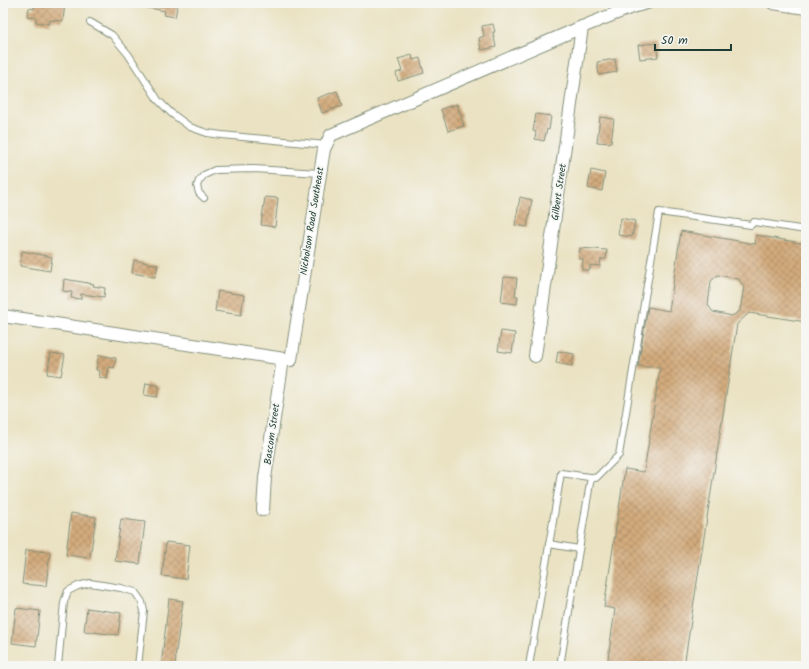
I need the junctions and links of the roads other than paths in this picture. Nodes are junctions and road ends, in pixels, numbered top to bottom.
1 (647, 3) edge
2 (773, 3) edge
3 (631, 5) edge
4 (806, 8) edge
5 (90, 22) dead end
6 (582, 28) junction
7 (326, 145) junction
8 (320, 173) junction
9 (204, 198) dead end
10 (806, 230) edge
11 (3, 316) edge
12 (535, 356) dead end
13 (282, 359) junction
14 (591, 477) junction
15 (263, 510) dead end
16 (549, 544) junction
17 (579, 548) junction
18 (58, 666) edge
19 (138, 666) edge
20 (529, 666) edge
21 (560, 666) edge

1 - 3 street
2 - 4 street
3 - 6 street
5 - 7 lane
6 - 7 street
6 - 12 street, Gilbert Street
7 - 8 street, Nicholson Road Southeast
8 - 9 lane
8 - 13 street, Nicholson Road Southeast
10 - 14 lane
11 - 13 street
13 - 15 street, Bascom Street
14 - 16 lane
14 - 17 lane
16 - 17 lane
16 - 20 lane
17 - 21 lane
18 - 19 lane

